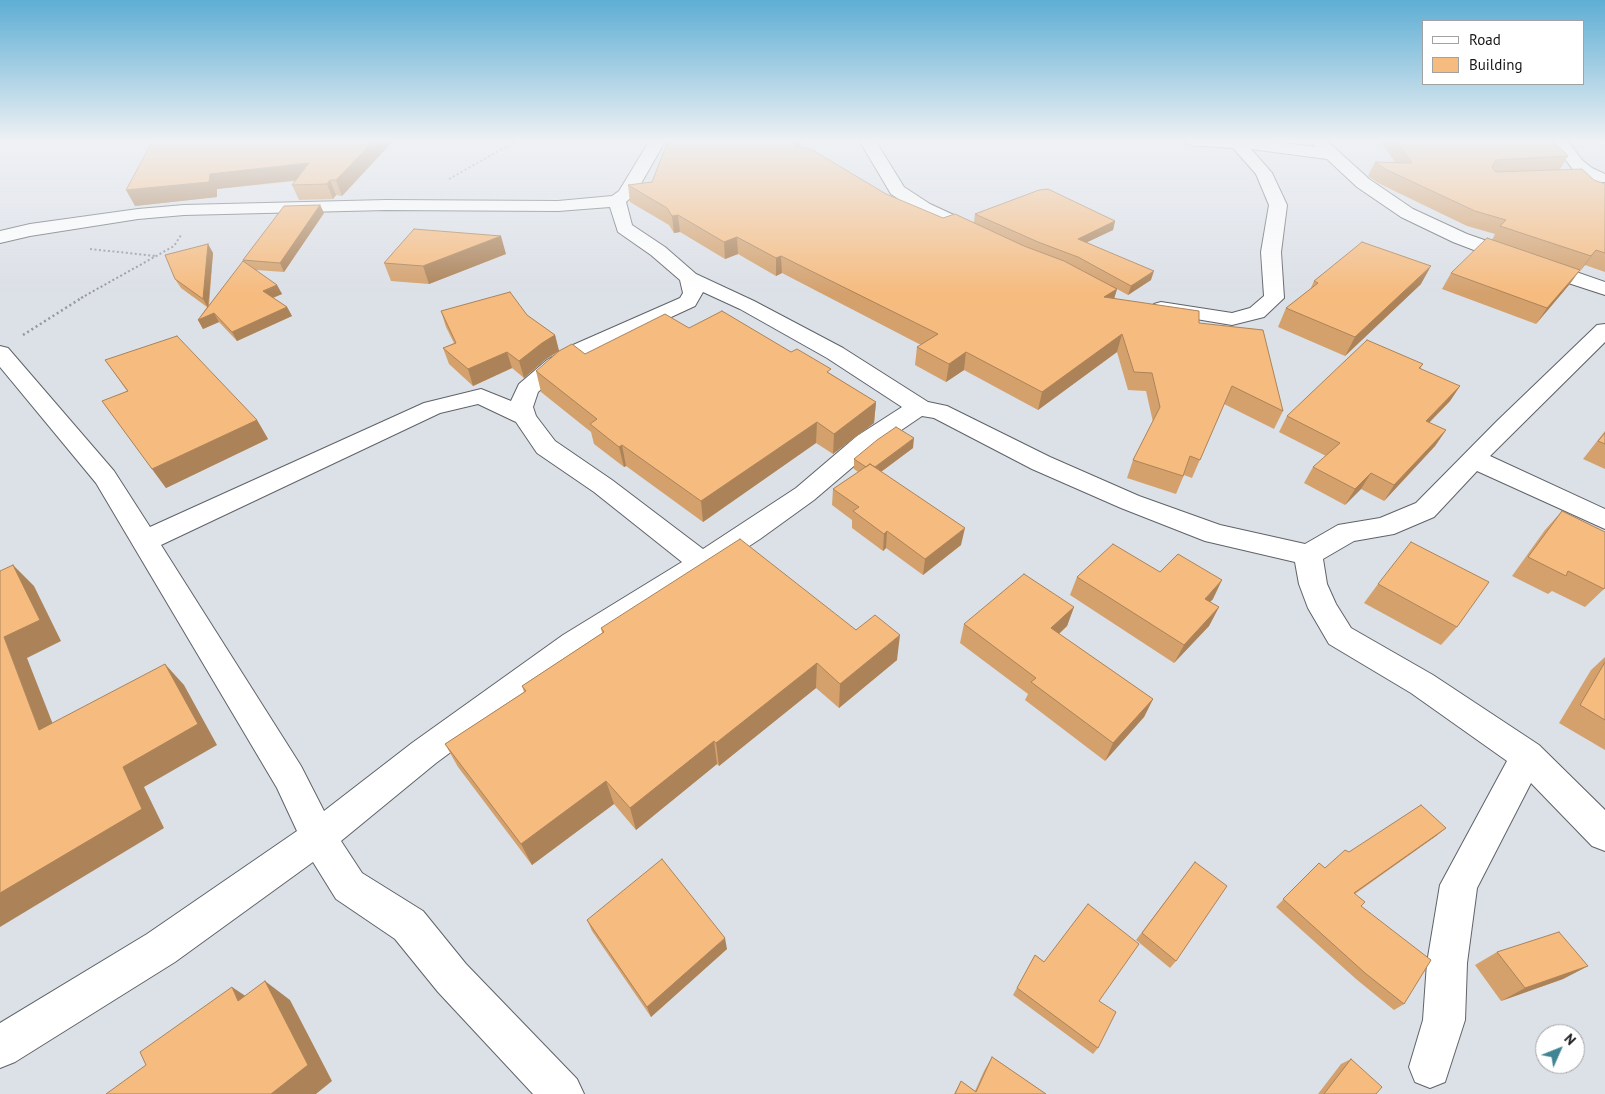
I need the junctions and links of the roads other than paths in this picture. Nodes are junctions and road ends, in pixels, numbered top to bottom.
1 (628, 191) edge
2 (899, 191) edge
3 (1272, 191) edge
4 (1375, 191) edge
5 (617, 202) junction
6 (0, 237) edge
7 (995, 241) edge
8 (689, 278) junction
9 (1605, 289) edge
10 (1140, 305) edge
11 (1605, 330) edge
12 (8, 346) edge
13 (922, 408) junction
14 (524, 417) junction
15 (1474, 459) junction
16 (1605, 520) edge
17 (145, 541) junction
18 (1308, 555) junction
19 (700, 562) junction
20 (1527, 756) junction
21 (1605, 834) edge
22 (318, 837) junction
23 (0, 1047) edge
24 (1430, 1067) dead end
25 (562, 1094) edge

1 - 5 street
2 - 7 street
3 - 10 street
4 - 9 street
5 - 6 street
5 - 8 street
8 - 13 street
8 - 14 street
11 - 15 street
12 - 17 street
13 - 18 street
13 - 19 street
14 - 17 street
14 - 19 street
15 - 16 street
15 - 18 street
17 - 22 street
18 - 20 street
19 - 22 street
20 - 21 street
20 - 24 street
22 - 23 street
22 - 25 street

